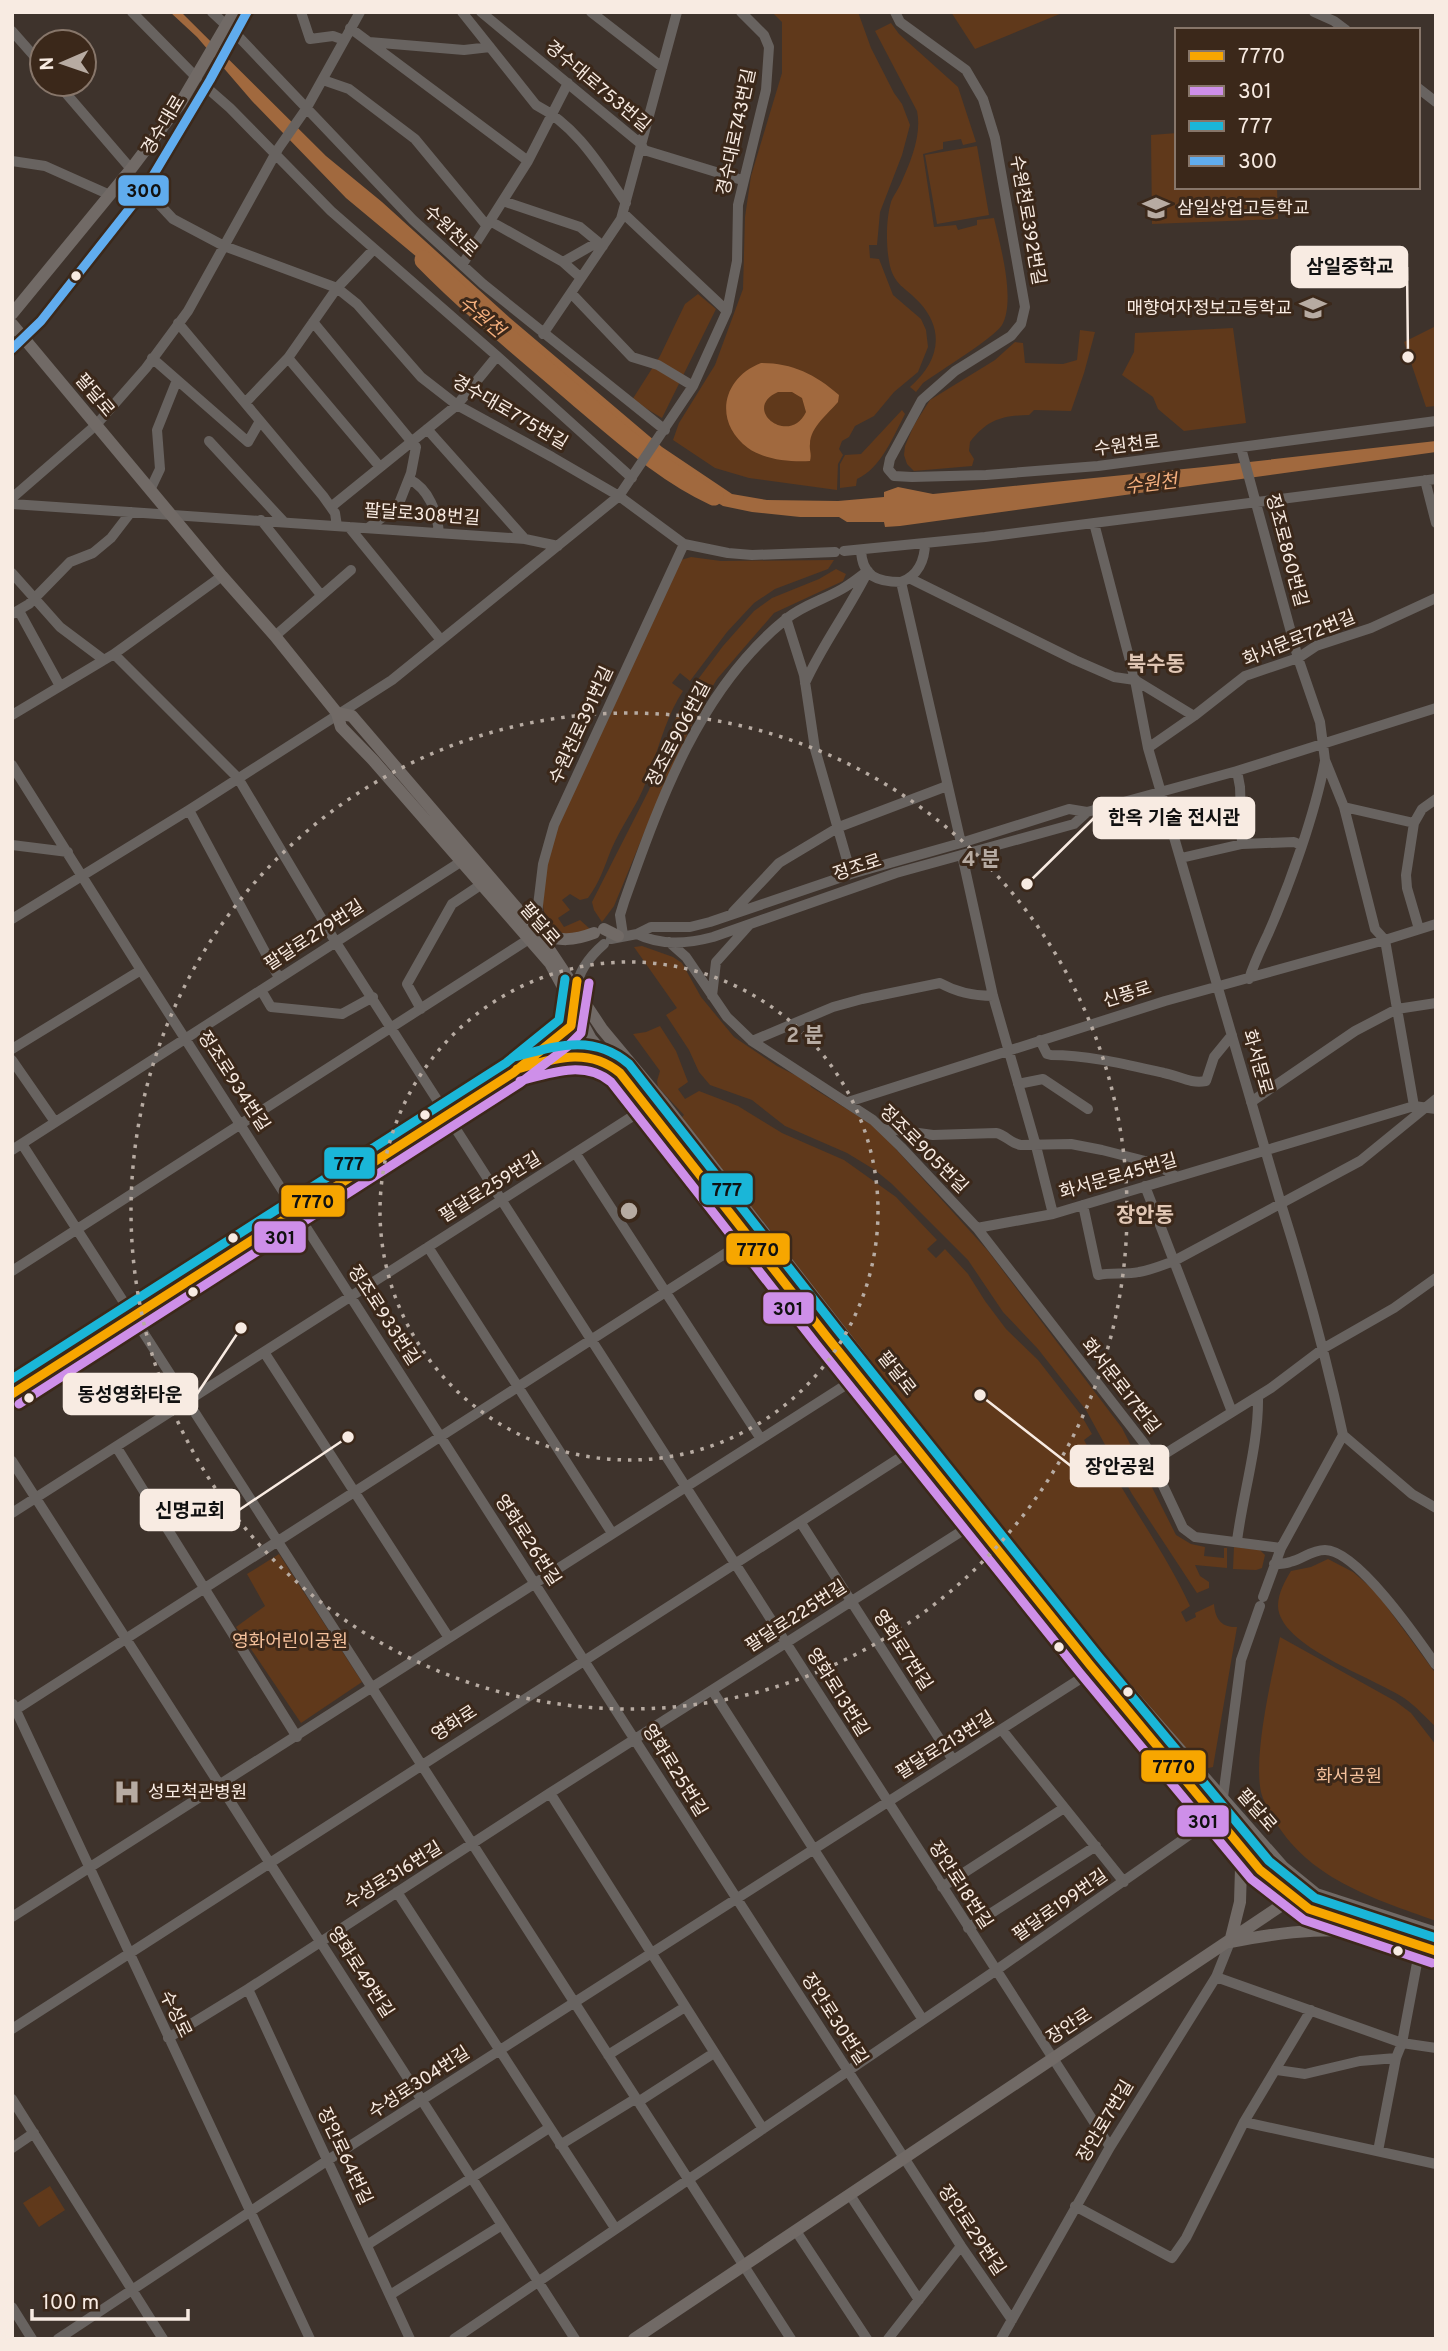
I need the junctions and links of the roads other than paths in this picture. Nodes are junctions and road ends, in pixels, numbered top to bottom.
1 (132, 12) edge
2 (212, 12) edge
3 (234, 12) edge
4 (247, 12) edge
5 (301, 12) edge
6 (360, 12) edge
7 (461, 12) edge
8 (591, 12) edge
9 (677, 12) edge
10 (741, 12) edge
11 (1314, 12) edge
12 (486, 13) edge
13 (1336, 16) edge
14 (897, 17) edge
15 (351, 28) junction
16 (12, 30) edge
17 (230, 32) junction
18 (344, 40) junction
19 (369, 42) junction
20 (490, 47) junction
21 (28, 49) edge
22 (662, 66) junction
23 (204, 79) junction
24 (323, 80) junction
25 (568, 83) junction
26 (1420, 90) edge
27 (70, 98) edge
28 (1436, 102) edge
29 (305, 111) junction
30 (552, 113) junction
31 (641, 144) junction
32 (277, 152) junction
33 (12, 161) edge
34 (528, 161) junction
35 (131, 169) junction
36 (742, 180) junction
37 (145, 188) junction
38 (110, 195) junction
39 (503, 201) junction
40 (624, 208) junction
41 (488, 223) junction
42 (600, 244) junction
43 (224, 246) junction
44 (374, 249) junction
45 (563, 262) junction
46 (462, 265) junction
47 (581, 278) junction
48 (337, 288) junction
49 (571, 293) junction
50 (727, 310) junction
51 (12, 314) edge
52 (313, 322) junction
53 (178, 323) junction
54 (12, 324) edge
55 (543, 334) junction
56 (24, 338) junction
57 (12, 349) edge
58 (497, 356) junction
59 (152, 358) junction
60 (288, 358) junction
61 (177, 380) junction
62 (693, 386) junction
63 (245, 403) junction
64 (457, 405) junction
65 (914, 412) joint
66 (260, 421) junction
67 (1436, 421) edge
68 (96, 425) junction
69 (427, 429) junction
70 (662, 432) junction
71 (413, 440) junction
72 (209, 441) dead end
73 (1241, 450) junction
74 (380, 467) junction
75 (634, 475) junction
76 (409, 478) junction
77 (1430, 479) edge
78 (150, 489) junction
79 (619, 496) junction
80 (1254, 496) junction
81 (12, 498) edge
82 (12, 504) edge
83 (331, 507) junction
84 (131, 512) junction
85 (170, 514) junction
86 (261, 520) junction
87 (282, 522) junction
88 (1094, 523) junction
89 (1436, 523) edge
90 (337, 526) junction
91 (349, 527) junction
92 (368, 528) junction
93 (439, 533) junction
94 (525, 539) junction
95 (925, 543) junction
96 (684, 544) junction
97 (558, 545) junction
98 (861, 550) junction
99 (351, 570) dead end
100 (868, 570) junction
101 (12, 573) edge
102 (222, 576) junction
103 (905, 580) junction
104 (321, 595) junction
105 (34, 598) junction
106 (1436, 598) edge
107 (15, 612) edge
108 (786, 618) junction
109 (275, 636) junction
110 (441, 640) junction
111 (109, 657) junction
112 (1298, 658) junction
113 (1135, 680) junction
114 (805, 683) junction
115 (60, 686) junction
116 (1436, 708) edge
117 (337, 713) junction
118 (12, 715) edge
119 (1194, 716) junction
120 (1323, 742) junction
121 (1148, 748) junction
122 (1325, 760) junction
123 (12, 765) edge
124 (1237, 771) junction
125 (238, 778) junction
126 (947, 786) junction
127 (1162, 791) junction
128 (1436, 799) edge
129 (1344, 807) junction
130 (190, 810) junction
131 (1414, 823) junction
132 (839, 827) junction
133 (1242, 844) junction
134 (12, 845) edge
135 (1301, 845) junction
136 (961, 849) junction
137 (68, 852) junction
138 (1181, 858) junction
139 (462, 861) junction
140 (850, 874) junction
141 (82, 875) junction
142 (482, 884) junction
143 (730, 914) junction
144 (12, 919) edge
145 (752, 922) junction
146 (1436, 924) edge
147 (1419, 929) junction
148 (533, 933) junction
149 (637, 934) junction
150 (609, 936) junction
151 (1385, 940) junction
152 (335, 941) junction
153 (669, 942) junction
154 (141, 970) junction
155 (279, 978) junction
156 (1249, 979) junction
157 (1218, 987) junction
158 (576, 988) junction
159 (261, 989) junction
160 (712, 996) junction
161 (993, 996) junction
162 (373, 997) junction
163 (1436, 1003) edge
164 (574, 1006) junction
165 (421, 1009) junction
166 (1397, 1009) junction
167 (391, 1027) junction
168 (1232, 1035) junction
169 (185, 1037) junction
170 (1040, 1040) junction
171 (752, 1041) junction
172 (12, 1049) edge
173 (1009, 1050) junction
174 (12, 1060) edge
175 (517, 1069) junction
176 (621, 1073) junction
177 (1018, 1084) junction
178 (1436, 1099) edge
179 (848, 1102) junction
180 (1251, 1102) junction
181 (1414, 1105) junction
182 (647, 1107) junction
183 (1431, 1108) edge
184 (1088, 1109) dead end
185 (447, 1115) junction
186 (55, 1122) junction
187 (241, 1124) junction
188 (881, 1127) junction
189 (1036, 1146) junction
190 (17, 1147) edge
191 (1267, 1151) junction
192 (576, 1154) junction
193 (1176, 1177) junction
194 (1145, 1186) junction
195 (502, 1200) junction
196 (1281, 1204) junction
197 (1083, 1205) junction
198 (297, 1212) junction
199 (1053, 1214) junction
200 (78, 1228) junction
201 (977, 1228) junction
202 (751, 1237) junction
203 (428, 1247) junction
204 (1174, 1261) junction
205 (12, 1270) edge
206 (1436, 1278) edge
207 (667, 1293) junction
208 (351, 1296) junction
209 (135, 1316) junction
210 (592, 1341) junction
211 (1324, 1348) junction
212 (264, 1352) junction
213 (871, 1369) junction
214 (859, 1377) junction
215 (519, 1388) junction
216 (12, 1394) edge
217 (1258, 1396) junction
218 (189, 1401) junction
219 (1231, 1412) junction
220 (1343, 1435) junction
221 (442, 1438) junction
222 (761, 1439) junction
223 (117, 1448) junction
224 (915, 1448) junction
225 (1155, 1460) junction
226 (12, 1461) edge
227 (685, 1486) junction
228 (356, 1493) junction
229 (36, 1499) junction
230 (1436, 1508) edge
231 (12, 1513) edge
232 (976, 1522) junction
233 (801, 1523) junction
234 (612, 1534) junction
235 (1237, 1541) junction
236 (279, 1542) junction
237 (1280, 1548) junction
238 (1274, 1564) junction
239 (735, 1565) junction
240 (534, 1583) junction
241 (204, 1590) junction
242 (851, 1601) junction
243 (449, 1638) junction
244 (127, 1639) junction
245 (787, 1644) junction
246 (585, 1660) junction
247 (1436, 1665) edge
248 (1094, 1670) junction
249 (371, 1688) junction
250 (712, 1689) junction
251 (13, 1708) edge
252 (1002, 1730) junction
253 (297, 1737) junction
254 (635, 1740) junction
255 (953, 1760) junction
256 (421, 1766) junction
257 (219, 1785) junction
258 (550, 1793) junction
259 (1223, 1797) junction
260 (887, 1802) junction
261 (1064, 1808) junction
262 (1215, 1817) junction
263 (1232, 1837) junction
264 (473, 1845) junction
265 (1096, 1846) junction
266 (814, 1849) junction
267 (269, 1863) junction
268 (89, 1869) junction
269 (1124, 1882) junction
270 (942, 1887) junction
271 (1307, 1887) junction
272 (397, 1892) junction
273 (1294, 1898) junction
274 (737, 1899) junction
275 (12, 1917) edge
276 (968, 1928) junction
277 (1374, 1932) junction
278 (1436, 1933) edge
279 (320, 1941) junction
280 (1230, 1942) junction
281 (1420, 1947) junction
282 (1436, 1951) edge
283 (128, 1953) junction
284 (650, 1953) junction
285 (995, 1971) junction
286 (1216, 1977) junction
287 (248, 1989) junction
288 (574, 2003) junction
289 (685, 2007) junction
290 (1311, 2010) junction
291 (923, 2020) junction
292 (12, 2029) edge
293 (168, 2038) junction
294 (1402, 2043) junction
295 (1436, 2048) edge
296 (499, 2051) junction
297 (715, 2053) junction
298 (608, 2055) junction
299 (1052, 2057) junction
300 (1396, 2058) junction
301 (1277, 2070) junction
302 (848, 2071) junction
303 (12, 2099) edge
304 (422, 2101) junction
305 (637, 2101) junction
306 (1244, 2122) junction
307 (549, 2128) junction
308 (763, 2129) junction
309 (34, 2133) junction
310 (560, 2145) junction
311 (1110, 2147) junction
312 (12, 2148) edge
313 (1378, 2151) junction
314 (904, 2159) junction
315 (328, 2160) junction
316 (1436, 2164) edge
317 (472, 2179) junction
318 (688, 2179) junction
319 (850, 2195) junction
320 (1075, 2206) junction
321 (251, 2211) junction
322 (502, 2225) junction
323 (615, 2228) junction
324 (796, 2231) junction
325 (367, 2245) junction
326 (961, 2246) junction
327 (744, 2267) junction
328 (538, 2282) junction
329 (132, 2290) junction
330 (390, 2295) junction
331 (919, 2300) junction
332 (12, 2307) edge
333 (1012, 2320) junction
334 (32, 2339) edge
335 (58, 2339) edge
336 (163, 2339) edge
337 (310, 2339) edge
338 (410, 2339) edge
339 (454, 2339) edge
340 (575, 2339) edge
341 (634, 2339) edge
342 (791, 2339) edge
343 (867, 2339) edge
344 (888, 2339) edge
345 (1001, 2339) edge

1 - 23 street
2 - 17 street, 수원천로
3 - 17 main road
4 - 17 main road
5 - 18 street
6 - 15 street
7 - 12 street
7 - 20 street
8 - 22 street
9 - 22 street
10 - 36 street, 경수대로743번길
11 - 13 street
12 - 25 street, 경수대로753번길
14 - 65 street, 수원천로392번길
15 - 18 street
15 - 19 street
16 - 21 street
17 - 23 main road
17 - 29 street, 수원천로
18 - 24 street
19 - 20 street
19 - 34 street
20 - 30 street
22 - 31 street
23 - 32 street
23 - 35 main road, 경수대로
23 - 37 main road, 경수대로
24 - 29 street
24 - 41 street
25 - 30 street
25 - 31 street, 경수대로753번길
26 - 28 street
27 - 35 street
29 - 32 street
29 - 46 street, 수원천로
30 - 34 street
30 - 40 street
31 - 36 street, 경수대로753번길
31 - 40 street
32 - 43 street
32 - 44 street
33 - 38 street
34 - 39 street
35 - 38 main road, 경수대로
36 - 50 street, 경수대로743번길
37 - 43 street, 경수대로775번길
37 - 56 main road, 경수대로
38 - 51 main road, 경수대로
39 - 41 street
39 - 42 street
40 - 42 street
40 - 50 street
41 - 45 street
41 - 46 street
42 - 45 street
42 - 47 street
43 - 48 street, 경수대로775번길
43 - 53 street
44 - 48 street
44 - 58 street
45 - 47 street
46 - 55 street, 수원천로
47 - 49 street
48 - 52 street
48 - 64 street, 경수대로775번길
49 - 55 street
49 - 62 street
50 - 62 street, 경수대로743번길
52 - 60 street
52 - 71 street
53 - 59 street
53 - 63 street
54 - 56 main road, 팔달로
55 - 70 street, 수원천로
56 - 57 main road, 경수대로
56 - 68 main road, 팔달로
58 - 64 street
58 - 75 street
59 - 61 street
59 - 68 street
60 - 63 street
60 - 74 street
61 - 66 street
61 - 78 street
62 - 70 street, 경수대로743번길
63 - 66 street
64 - 69 street
64 - 79 street, 경수대로775번길
65 - 73 street, 수원천로
66 - 83 street
67 - 73 street, 수원천로
68 - 78 main road, 팔달로
68 - 81 street
69 - 71 street
69 - 94 street
70 - 75 street, 경수대로743번길
71 - 74 street
71 - 76 street
72 - 87 street
73 - 80 street, 정조로860번길
74 - 83 street
75 - 79 street, 경수대로743번길
76 - 92 street
76 - 93 street
77 - 80 street
77 - 89 street
78 - 85 main road, 팔달로
79 - 96 street, 경수대로775번길
79 - 97 street, 경수대로743번길
80 - 88 street
80 - 112 street, 정조로860번길
82 - 84 street, 팔달로308번길
83 - 90 street
84 - 85 street, 팔달로308번길
84 - 105 street
85 - 86 street, 팔달로308번길
85 - 102 main road, 팔달로
86 - 87 street, 팔달로308번길
86 - 104 street
87 - 90 street, 팔달로308번길
88 - 95 street
88 - 113 street, 화서문로
90 - 91 street, 팔달로308번길
91 - 92 street, 팔달로308번길
91 - 110 street
92 - 93 street, 팔달로308번길
93 - 94 street, 팔달로308번길
94 - 97 street, 팔달로308번길
95 - 98 street
95 - 103 street
96 - 98 street
96 - 148 street, 수원천로391번길
97 - 110 street, 경수대로743번길
98 - 100 street
99 - 104 street
100 - 103 street
100 - 108 street, 정조로906번길
100 - 114 street
101 - 105 street, 영화로13번길
102 - 109 main road, 팔달로
102 - 111 street
103 - 113 street
103 - 126 street
104 - 109 street
105 - 107 street
105 - 111 street, 영화로13번길
106 - 112 street, 화서문로72번길
107 - 115 street
108 - 114 street
108 - 150 street, 정조로906번길
109 - 117 main road, 팔달로
110 - 117 street, 경수대로743번길
111 - 115 street
111 - 125 street, 영화로13번길
112 - 119 street, 화서문로72번길
112 - 120 street, 정조로860번길
113 - 119 street
113 - 121 street, 화서문로
114 - 132 street
115 - 118 street
116 - 120 street, 정조로
117 - 125 street, 경수대로743번길
117 - 139 main road, 팔달로
117 - 148 main road, 팔달로
119 - 121 street, 화서문로72번길
120 - 122 street, 정조로860번길
120 - 124 street, 정조로
121 - 127 street, 화서문로
122 - 129 street
122 - 135 street
123 - 137 street, 정조로934번길
124 - 127 street, 정조로
124 - 133 street
125 - 130 street, 경수대로743번길
125 - 152 street, 영화로13번길
126 - 132 street
126 - 136 street
127 - 136 street, 정조로
127 - 138 street, 화서문로
128 - 131 street
129 - 131 street
129 - 151 street
130 - 141 street, 경수대로743번길
130 - 155 street
131 - 147 street
132 - 140 street
132 - 143 street
133 - 135 street
133 - 138 street
134 - 137 street
135 - 156 street
136 - 140 street, 정조로
136 - 145 street, 정조로
136 - 161 street
137 - 141 street, 정조로934번길
138 - 157 street, 화서문로
139 - 142 main road, 팔달로
139 - 152 street, 팔달로279번길
140 - 143 street, 정조로
141 - 144 street, 경수대로743번길
141 - 154 street, 정조로934번길
142 - 148 main road, 팔달로
142 - 165 street
143 - 149 street, 정조로
145 - 153 street, 정조로
145 - 160 street
146 - 147 street, 신풍로
147 - 151 street, 신풍로
148 - 150 main road
148 - 158 main road, 팔달로
148 - 164 main road, 팔달로
148 - 165 street
149 - 150 street, 정조로
149 - 153 street, 정조로
150 - 158 street
151 - 156 street, 신풍로
151 - 166 street
152 - 155 street, 팔달로279번길
152 - 162 street, 영화로13번길
153 - 160 street, 정조로905번길
154 - 169 street, 정조로934번길
154 - 172 street
155 - 159 street, 팔달로279번길
156 - 157 street, 신풍로
157 - 168 street, 화서문로
157 - 170 street, 신풍로
158 - 164 street
158 - 213 main road, 팔달로
159 - 162 street
159 - 169 street, 팔달로279번길
160 - 171 street, 정조로905번길
161 - 171 street
161 - 173 street
162 - 167 street, 영화로13번길
163 - 166 street
164 - 175 street
164 - 176 main road, 팔달로
165 - 167 street
166 - 180 street
166 - 181 street
167 - 185 street, 영화로13번길
167 - 187 street
168 - 170 street
168 - 180 street, 화서문로
169 - 186 street, 팔달로279번길
169 - 187 street, 정조로934번길
170 - 173 street, 신풍로
171 - 179 street, 정조로905번길
173 - 177 street
173 - 179 street, 신풍로
174 - 186 street
175 - 176 main road
175 - 185 street
176 - 182 main road, 팔달로
177 - 184 street
177 - 189 street
178 - 183 street
179 - 188 street, 정조로905번길
180 - 191 street, 화서문로
181 - 183 street
181 - 191 street, 화서문로45번길
182 - 192 street, 팔달로259번길
182 - 202 main road, 팔달로
183 - 196 street
185 - 195 street, 영화로13번길
185 - 198 street
186 - 190 street, 팔달로279번길
187 - 198 street, 정조로934번길
187 - 200 street
188 - 189 street
188 - 201 street, 정조로905번길
189 - 193 street
189 - 199 street
190 - 200 street
191 - 193 street, 화서문로45번길
191 - 196 street, 화서문로
192 - 195 street, 팔달로259번길
192 - 207 street
193 - 194 street, 화서문로45번길
194 - 197 street, 화서문로45번길
194 - 204 street
195 - 203 street, 팔달로259번길
195 - 210 street, 영화로13번길
196 - 204 street
196 - 211 street, 화서문로
197 - 199 street, 화서문로45번길
197 - 204 street
198 - 208 street, 정조로933번길
198 - 209 street
199 - 201 street, 화서문로45번길
200 - 205 street
200 - 209 street
201 - 225 street, 화서문로17번길
202 - 207 street
202 - 214 main road, 팔달로
203 - 208 street, 팔달로259번길
203 - 215 street
204 - 219 street
206 - 211 street
207 - 210 street
207 - 222 street
208 - 212 street, 팔달로259번길
208 - 221 street, 정조로933번길
209 - 216 street
209 - 218 street
210 - 215 street
210 - 227 street, 영화로13번길
211 - 217 street
211 - 220 street, 화서문로
212 - 218 street, 팔달로259번길
212 - 228 street
213 - 214 street
213 - 259 main road, 팔달로
214 - 222 street
214 - 224 main road, 팔달로
215 - 221 street
215 - 234 street
217 - 219 street
217 - 235 street
218 - 223 street, 팔달로259번길
218 - 236 street
219 - 225 street
220 - 230 street
220 - 237 street
221 - 228 street
221 - 240 street, 영화로26번길
222 - 227 street
223 - 229 street, 팔달로259번길
223 - 241 street
224 - 232 main road, 팔달로
224 - 233 street, 영화로
225 - 235 street, 화서문로17번길
226 - 229 street, 영화로49번길
227 - 234 street
227 - 239 street, 영화로13번길
228 - 236 street
228 - 243 street
229 - 231 street, 팔달로259번길
229 - 244 street, 영화로49번길
232 - 242 street, 팔달로225번길
232 - 248 main road, 팔달로
233 - 239 street, 영화로
233 - 242 street, 영화로7번길
234 - 240 street
235 - 237 street, 화서문로17번길
236 - 241 street
236 - 249 street
237 - 238 street
238 - 247 street
238 - 259 street
239 - 245 street, 영화로13번길
239 - 246 street, 영화로
240 - 243 street
240 - 246 street, 영화로26번길
241 - 244 street
241 - 253 street
242 - 245 street, 팔달로225번길
242 - 255 street, 영화로7번길
243 - 249 street
244 - 251 street
244 - 257 street, 영화로49번길
245 - 250 street, 팔달로225번길
245 - 260 street, 영화로13번길
246 - 254 street, 영화로25번길
246 - 256 street, 영화로
248 - 252 street, 팔달로213번길
248 - 262 main road, 팔달로
249 - 253 street
249 - 256 street
250 - 254 street, 팔달로225번길
250 - 266 street
251 - 268 street, 수성로
252 - 255 street, 팔달로213번길
252 - 261 street
253 - 257 street
254 - 258 street, 수성로316번길
254 - 274 street, 영화로25번길
255 - 260 street, 팔달로213번길
256 - 264 street
256 - 267 street, 영화로
257 - 267 street, 영화로49번길
257 - 268 street
258 - 264 street, 수성로316번길
258 - 284 street
259 - 262 street
259 - 271 main road, 팔달로
260 - 266 street, 팔달로213번길
260 - 270 street, 장안로18번길
261 - 265 street
261 - 270 street
262 - 263 main road, 팔달로
262 - 269 street, 팔달로199번길
263 - 273 main road, 팔달로
263 - 280 main road
264 - 272 street, 수성로316번길
264 - 288 street
265 - 269 street
265 - 276 street
266 - 274 street, 팔달로213번길
266 - 291 street
267 - 279 street, 영화로49번길
267 - 283 street, 영화로
268 - 275 street
268 - 283 street, 수성로
269 - 285 street, 팔달로199번길
270 - 276 street, 장안로18번길
271 - 273 main road, 장안로
271 - 278 main road, 팔달로
272 - 279 street, 수성로316번길
272 - 296 street, 수성로304번길
273 - 277 main road, 팔달로
273 - 280 main road, 장안로
274 - 284 street, 수성로304번길
274 - 302 street, 장안로30번길
276 - 285 street, 장안로18번길
277 - 280 main road
277 - 281 main road, 팔달로
279 - 287 street, 수성로316번길
279 - 304 street, 영화로49번길
280 - 286 street, 장안로7번길
280 - 299 main road, 장안로
281 - 282 main road, 팔달로
281 - 294 street
283 - 292 street, 영화로
283 - 293 street, 수성로
284 - 288 street, 수성로304번길
284 - 289 street
285 - 291 street, 팔달로199번길
285 - 299 street, 장안로18번길
286 - 290 street
286 - 311 street, 장안로7번길
287 - 293 street, 수성로316번길
287 - 315 street, 장안로64번길
288 - 296 street, 수성로304번길
288 - 298 street
289 - 297 street
289 - 298 street
290 - 294 street
290 - 301 street
291 - 302 street, 팔달로199번길
293 - 321 street, 수성로
294 - 295 street
294 - 300 street
296 - 304 street, 수성로304번길
296 - 307 street, 수성로304번길
297 - 305 street
297 - 308 street
298 - 305 street
299 - 311 street, 장안로18번길
299 - 314 main road, 장안로
300 - 301 street
300 - 313 street
301 - 306 street
302 - 308 street, 팔달로199번길
302 - 314 street, 장안로30번길
303 - 309 street
304 - 315 street, 수성로304번길
304 - 317 street, 영화로49번길
305 - 310 street
305 - 318 street
306 - 313 street
306 - 320 street
307 - 310 street, 수성로304번길
307 - 317 street
308 - 318 street, 팔달로199번길
309 - 312 street
309 - 329 street
310 - 323 street, 수성로304번길
311 - 320 street, 장안로7번길
313 - 316 street
314 - 319 main road, 장안로
314 - 326 street, 장안로29번길
315 - 321 street, 수성로304번길
315 - 325 street, 장안로64번길
317 - 322 street, 영화로49번길
317 - 325 street
318 - 323 street, 팔달로199번길
318 - 327 street
319 - 324 main road, 장안로
319 - 331 street
320 - 333 street, 장안로7번길
321 - 329 street, 수성로304번길
321 - 337 street, 수성로
322 - 328 street, 영화로49번길
322 - 330 street
323 - 328 street, 팔달로199번길
324 - 327 main road, 장안로
324 - 343 street
325 - 330 street, 장안로64번길
326 - 331 street
326 - 333 street, 장안로29번길
327 - 341 main road, 장안로
327 - 342 street
328 - 339 street, 팔달로199번길
328 - 340 street, 영화로49번길
329 - 335 street, 수성로304번길
329 - 336 street
330 - 338 street, 장안로64번길
331 - 344 street
332 - 334 street
333 - 345 street, 장안로7번길

